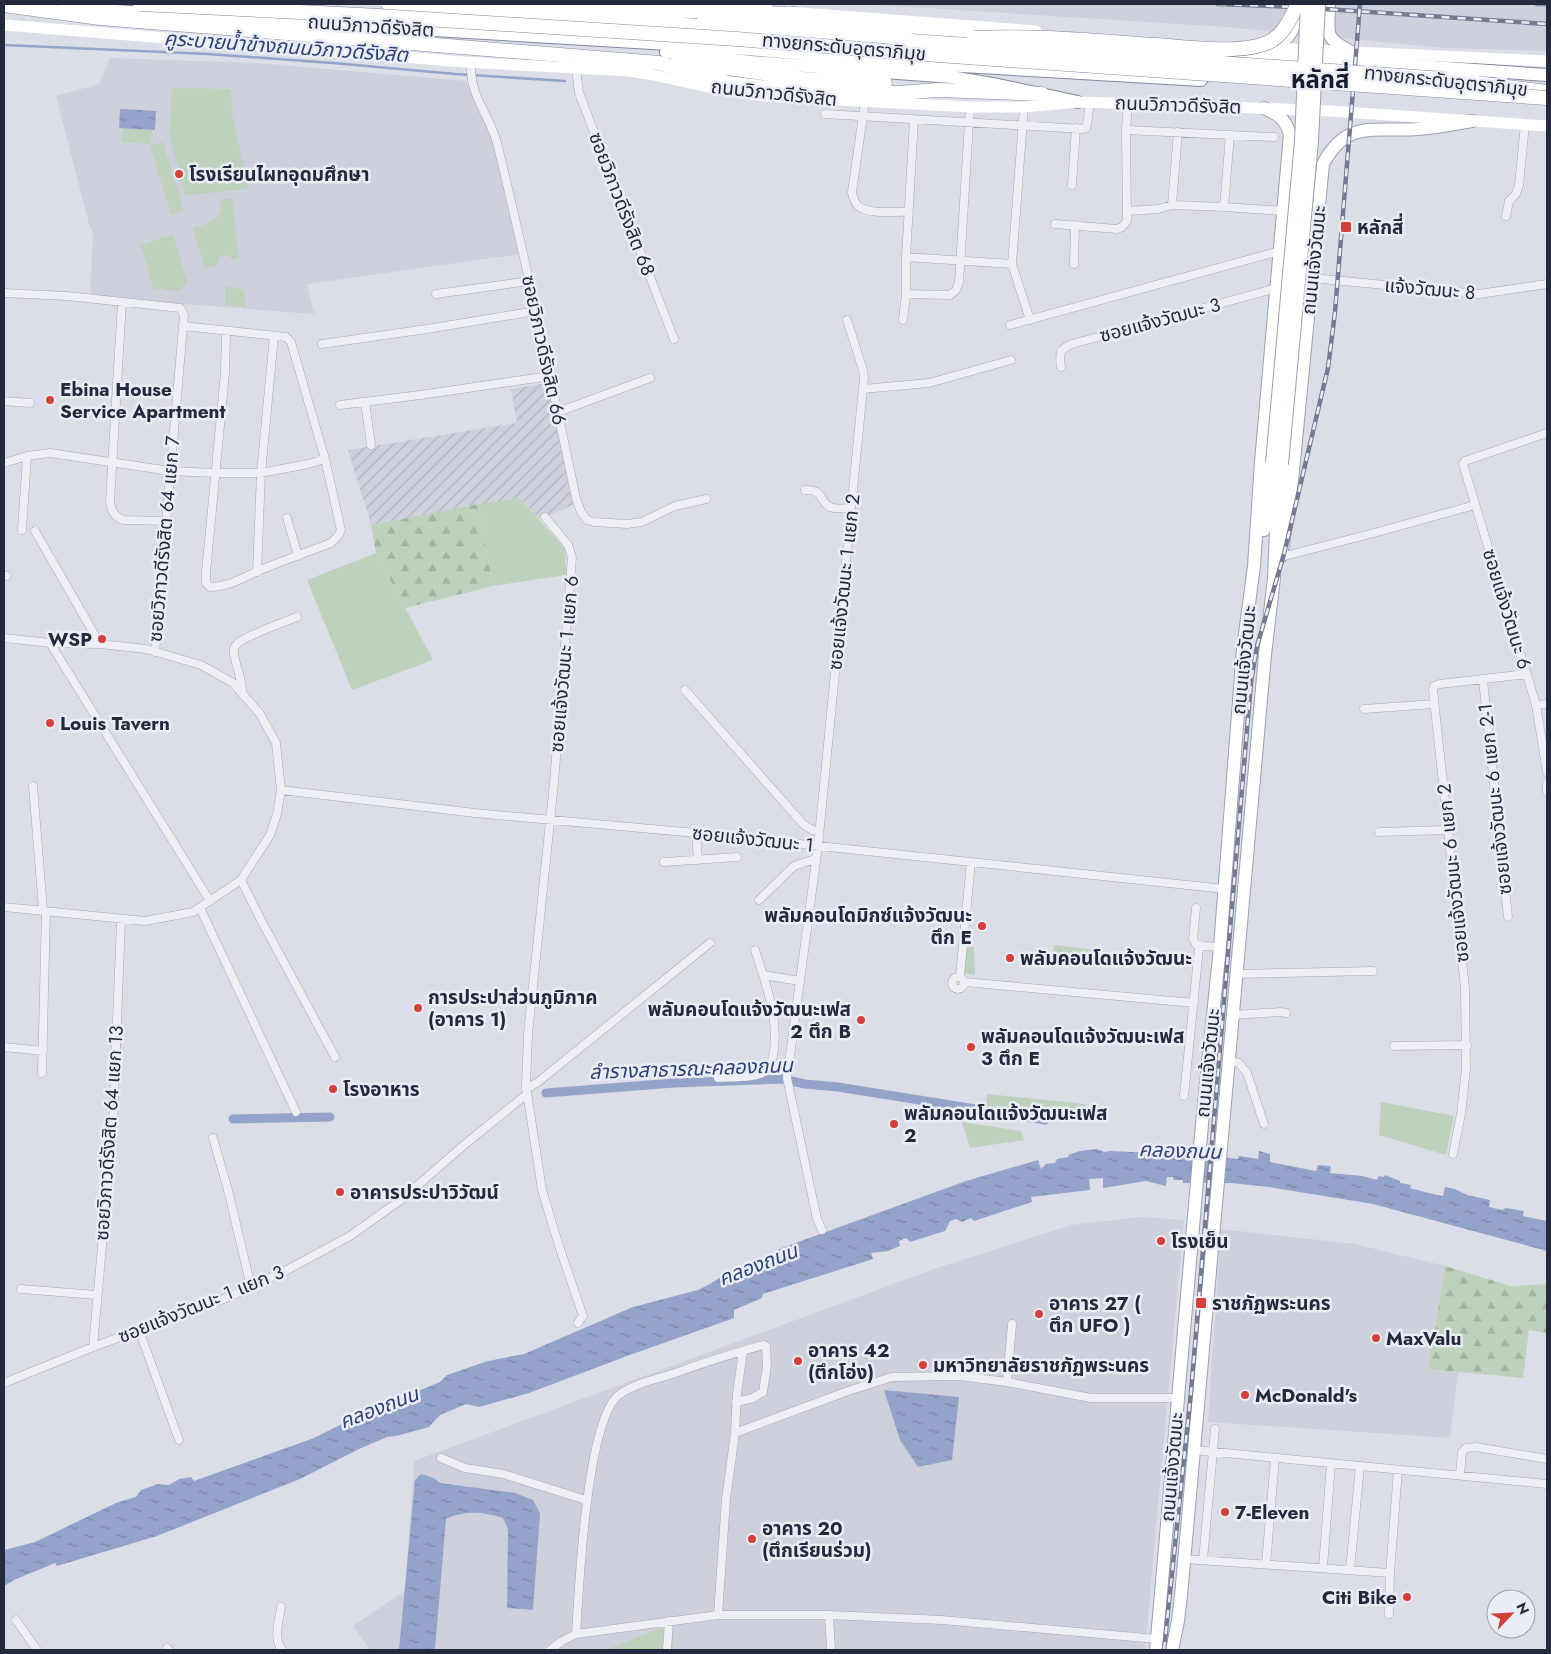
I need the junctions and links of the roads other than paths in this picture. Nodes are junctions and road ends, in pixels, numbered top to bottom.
1 (140, 4) edge
2 (388, 4) edge
3 (503, 4) edge
4 (510, 4) edge
5 (729, 4) edge
6 (1297, 4) edge
7 (1307, 4) edge
8 (1319, 4) edge
9 (1329, 4) edge
10 (4, 5) edge
11 (796, 14) junction
12 (847, 18) junction
13 (762, 22) junction
14 (4, 25) edge
15 (911, 41) junction
16 (620, 42) junction
17 (1274, 48) junction
18 (1353, 52) junction
19 (1547, 61) edge
20 (471, 66) junction
21 (576, 68) junction
22 (1547, 75) edge
23 (1547, 92) edge
24 (1042, 94) junction
25 (1547, 98) edge
26 (865, 102) junction
27 (1084, 102) junction
28 (1128, 103) junction
29 (1547, 104) edge
30 (970, 107) junction
31 (1024, 107) junction
32 (1264, 108) junction
33 (825, 114) dead end
34 (864, 117) junction
35 (914, 120) junction
36 (1472, 121) junction
37 (969, 123) junction
38 (1525, 124) junction
39 (1023, 126) junction
40 (1547, 126) edge
41 (1076, 128) junction
42 (1126, 130) junction
43 (1178, 132) junction
44 (1230, 135) junction
45 (1274, 137) dead end
46 (1289, 155) junction
47 (1323, 164) junction
48 (1072, 185) dead end
49 (1172, 205) junction
50 (1224, 207) junction
51 (1128, 211) junction
52 (909, 212) junction
53 (1283, 212) junction
54 (1506, 216) dead end
55 (1055, 224) dead end
56 (1075, 226) junction
57 (1280, 251) junction
58 (906, 257) junction
59 (960, 261) junction
60 (1012, 264) junction
61 (1074, 264) dead end
62 (1312, 278) junction
63 (530, 281) junction
64 (1547, 284) edge
65 (1277, 288) junction
66 (4, 293) edge
67 (436, 294) dead end
68 (906, 294) junction
69 (122, 302) junction
70 (536, 311) junction
71 (846, 320) dead end
72 (903, 320) dead end
73 (1030, 320) junction
74 (1010, 325) dead end
75 (183, 326) junction
76 (226, 332) junction
77 (274, 336) junction
78 (674, 339) dead end
79 (322, 344) dead end
80 (1011, 360) dead end
81 (1061, 367) dead end
82 (550, 376) junction
83 (650, 378) dead end
84 (862, 389) junction
85 (4, 401) edge
86 (365, 402) junction
87 (30, 403) dead end
88 (340, 405) dead end
89 (558, 412) junction
90 (1547, 433) edge
91 (371, 445) dead end
92 (27, 456) junction
93 (325, 459) junction
94 (112, 462) junction
95 (4, 463) edge
96 (1277, 464) junction
97 (170, 471) junction
98 (215, 473) junction
99 (261, 473) junction
100 (805, 490) dead end
101 (706, 499) dead end
102 (1475, 505) junction
103 (851, 508) junction
104 (545, 517) dead end
105 (287, 518) dead end
106 (167, 521) junction
107 (22, 530) dead end
108 (34, 530) dead end
109 (298, 556) junction
110 (1281, 556) junction
111 (1254, 566) junction
112 (257, 572) junction
113 (1274, 578) junction
114 (297, 617) dead end
115 (4, 638) edge
116 (50, 643) junction
117 (100, 644) junction
118 (154, 652) junction
119 (1527, 674) junction
120 (1483, 680) junction
121 (685, 690) dead end
122 (242, 692) junction
123 (1434, 704) junction
124 (1547, 704) edge
125 (1536, 705) junction
126 (1364, 709) dead end
127 (1547, 772) edge
128 (1547, 783) edge
129 (33, 786) dead end
130 (281, 790) junction
131 (1547, 792) edge
132 (550, 820) junction
133 (819, 830) junction
134 (1448, 830) junction
135 (1379, 832) dead end
136 (696, 833) junction
137 (818, 846) junction
138 (737, 857) dead end
139 (815, 859) junction
140 (698, 860) junction
141 (664, 862) dead end
142 (971, 862) junction
143 (241, 880) junction
144 (1225, 889) junction
145 (759, 900) dead end
146 (210, 901) junction
147 (4, 907) edge
148 (200, 908) junction
149 (1196, 908) dead end
150 (44, 910) junction
151 (1508, 918) dead end
152 (121, 920) junction
153 (710, 943) dead end
154 (1204, 946) junction
155 (1220, 947) junction
156 (755, 950) dead end
157 (1373, 971) dead end
158 (1237, 974) junction
159 (763, 975) junction
160 (800, 981) junction
161 (1194, 1003) junction
162 (1286, 1013) dead end
163 (1233, 1014) junction
164 (1467, 1044) junction
165 (1394, 1046) dead end
166 (4, 1047) edge
167 (43, 1051) junction
168 (336, 1057) dead end
169 (1229, 1061) junction
170 (42, 1073) dead end
171 (718, 1078) dead end
172 (527, 1091) junction
173 (1184, 1096) dead end
174 (296, 1112) dead end
175 (1264, 1124) dead end
176 (213, 1138) dead end
177 (1452, 1154) dead end
178 (822, 1230) dead end
179 (251, 1287) junction
180 (21, 1289) dead end
181 (96, 1295) junction
182 (578, 1323) dead end
183 (1012, 1324) dead end
184 (139, 1330) junction
185 (93, 1347) junction
186 (743, 1350) junction
187 (1007, 1382) junction
188 (4, 1383) edge
189 (1179, 1398) junction
190 (736, 1402) junction
191 (1215, 1429) dead end
192 (735, 1433) junction
193 (179, 1440) dead end
194 (1194, 1450) junction
195 (1213, 1452) junction
196 (441, 1458) dead end
197 (1275, 1458) junction
198 (1547, 1459) edge
199 (1331, 1464) junction
200 (1360, 1466) junction
201 (1398, 1470) junction
202 (1460, 1475) junction
203 (1547, 1484) edge
204 (586, 1500) junction
205 (1184, 1559) junction
206 (1204, 1560) junction
207 (1266, 1564) junction
208 (1322, 1567) junction
209 (1350, 1570) junction
210 (1390, 1572) junction
211 (281, 1607) dead end
212 (1389, 1614) dead end
213 (718, 1615) junction
214 (829, 1615) junction
215 (16, 1620) dead end
216 (669, 1621) junction
217 (1178, 1621) junction
218 (576, 1634) junction
219 (1156, 1644) edge
220 (38, 1650) edge
221 (282, 1650) edge
222 (550, 1650) edge
223 (666, 1650) edge
224 (831, 1650) edge
225 (1172, 1650) edge
226 (1179, 1650) edge

1 - 25 highway, ทางยกระดับอุตราภิมุข, bridge
2 - 15 highway, ทางยกระดับอุตราภิมุข
3 - 13 main road
4 - 11 highway
5 - 11 main road
6 - 15 highway, bridge
6 - 17 main road
7 - 96 main road, ถนนแจ้งวัฒนะ, bridge
8 - 96 main road, ถนนแจ้งวัฒนะ, bridge
9 - 18 main road
10 - 16 main road, ถนนวิภาวดีรังสิต
10 - 24 highway
11 - 12 main road
12 - 13 main road
12 - 17 main road
13 - 22 main road
14 - 20 main road, ถนนวิภาวดีรังสิต
15 - 23 highway, ทางยกระดับอุตราภิมุข, bridge
16 - 24 main road
16 - 29 main road, ถนนวิภาวดีรังสิต
17 - 18 main road
18 - 19 main road
20 - 21 main road, ถนนวิภาวดีรังสิต
20 - 63 street, ซอยวิภาวดีรังสิต 66
21 - 26 main road, ถนนวิภาวดีรังสิต
21 - 78 street, ซอยวิภาวดีรังสิต 68
24 - 27 main road
26 - 30 main road, ถนนวิภาวดีรังสิต
26 - 34 street
27 - 28 main road, ถนนวิภาวดีรังสิต
27 - 31 main road, ถนนวิภาวดีรังสิต
27 - 41 street
28 - 32 main road, ถนนวิภาวดีรังสิต
28 - 42 street
30 - 31 main road, ถนนวิภาวดีรังสิต
30 - 37 street
31 - 39 street
32 - 36 main road, ถนนวิภาวดีรังสิต
32 - 46 main road, ถนนแจ้งวัฒนะ
33 - 34 street
34 - 35 street
34 - 52 street
35 - 37 street
35 - 52 street
36 - 38 main road, ถนนวิภาวดีรังสิต
36 - 47 main road, ถนนแจ้งวัฒนะ
37 - 39 street
37 - 59 street
38 - 40 main road, ถนนวิภาวดีรังสิต
38 - 54 street
39 - 41 street
39 - 60 street
41 - 48 street
42 - 43 street
42 - 51 street
43 - 44 street
43 - 49 street
44 - 45 street
44 - 50 street
46 - 47 main road
46 - 53 main road, ถนนแจ้งวัฒนะ
47 - 62 main road, ถนนแจ้งวัฒนะ
49 - 50 street
49 - 51 street
50 - 53 street
51 - 56 street
52 - 58 street
53 - 57 main road, ถนนแจ้งวัฒนะ
55 - 56 street
56 - 61 street
57 - 65 main road, ถนนแจ้งวัฒนะ
57 - 73 street
58 - 59 street
58 - 68 street
59 - 60 street
59 - 68 street
60 - 73 street
62 - 64 street, แจ้งวัฒนะ 8
62 - 110 main road, ถนนแจ้งวัฒนะ
63 - 67 street
63 - 70 street, ซอยวิภาวดีรังสิต 66
65 - 81 street, ซอยแจ้งวัฒนะ 3
65 - 111 main road, ถนนแจ้งวัฒนะ
66 - 69 street
68 - 72 street
69 - 75 street, ซอยวิภาวดีรังสิต 64 แยก 7
69 - 94 street
70 - 79 street
70 - 82 street, ซอยวิภาวดีรังสิต 66
71 - 84 street, ซอยแจ้งวัฒนะ 1 แยก 2
73 - 74 street
75 - 76 street
75 - 97 street, ซอยวิภาวดีรังสิต 64 แยก 7
76 - 77 street
76 - 98 street
77 - 93 street
77 - 99 street
80 - 84 street
82 - 86 street
82 - 89 street, ซอยวิภาวดีรังสิต 66
83 - 89 street
84 - 103 street, ซอยแจ้งวัฒนะ 1 แยก 2
85 - 87 street
86 - 88 street
86 - 91 street
89 - 101 street, ซอยวิภาวดีรังสิต 66
90 - 102 street, ซอยแจ้งวัฒนะ 6
92 - 94 street
92 - 95 street
92 - 107 street
93 - 99 street
93 - 109 street
94 - 97 street
94 - 106 street
96 - 111 main road, ถนนแจ้งวัฒนะ
96 - 113 main road, ถนนแจ้งวัฒนะ
97 - 98 street
97 - 106 street, ซอยวิภาวดีรังสิต 64 แยก 7
98 - 99 street
98 - 112 street
99 - 112 street
100 - 103 street
102 - 110 street
102 - 119 street, ซอยแจ้งวัฒนะ 6
103 - 133 street, ซอยแจ้งวัฒนะ 1 แยก 2
104 - 132 street, ซอยแจ้งวัฒนะ 1 แยก 6
105 - 109 street
106 - 118 street, ซอยวิภาวดีรังสิต 64 แยก 7
108 - 117 street
109 - 112 street
110 - 113 main road, ถนนแจ้งวัฒนะ
111 - 144 main road, ถนนแจ้งวัฒนะ
113 - 158 main road, ถนนแจ้งวัฒนะ
114 - 122 street
115 - 116 street
116 - 117 street
116 - 146 street
117 - 118 street
118 - 122 street
119 - 120 street, ซอยแจ้งวัฒนะ 6 แยก 2
119 - 125 street, ซอยแจ้งวัฒนะ 6
120 - 123 street, ซอยแจ้งวัฒนะ 6 แยก 2
120 - 151 street, ซอยแจ้งวัฒนะ 6 แยก 2-1
121 - 133 street
122 - 130 street
123 - 126 street
123 - 134 street, ซอยแจ้งวัฒนะ 6 แยก 2
124 - 125 street
125 - 127 street, ซอยแจ้งวัฒนะ 6
128 - 131 street
129 - 150 street
130 - 132 street, ซอยแจ้งวัฒนะ 1
130 - 143 street
132 - 136 street, ซอยแจ้งวัฒนะ 1
132 - 172 street, ซอยแจ้งวัฒนะ 1 แยก 6
133 - 137 street, ซอยแจ้งวัฒนะ 1 แยก 2
134 - 135 street
134 - 164 street, ซอยแจ้งวัฒนะ 6 แยก 2
136 - 137 street, ซอยแจ้งวัฒนะ 1
136 - 140 street
137 - 139 street, ซอยแจ้งวัฒนะ 1 แยก 2
137 - 142 street, ซอยแจ้งวัฒนะ 1
138 - 140 street
139 - 145 street
139 - 160 street, ซอยแจ้งวัฒนะ 1 แยก 2
140 - 141 street
142 - 144 street, ซอยแจ้งวัฒนะ 1
142 - 161 street
143 - 146 street
143 - 168 street
144 - 155 main road, ถนนแจ้งวัฒนะ
146 - 148 street
147 - 150 street
148 - 152 street
148 - 174 street
149 - 154 street
150 - 152 street
150 - 167 street
152 - 181 street, ซอยวิภาวดีรังสิต 64 แยก 13
153 - 172 street, ซอยแจ้งวัฒนะ 1 แยก 3
154 - 155 street
154 - 161 street
155 - 189 main road, ถนนแจ้งวัฒนะ
156 - 159 street
157 - 158 street
158 - 163 main road, ถนนแจ้งวัฒนะ
159 - 160 street
159 - 171 street
160 - 178 street, ซอยแจ้งวัฒนะ 1 แยก 2
161 - 173 street
162 - 163 street
163 - 169 main road, ถนนแจ้งวัฒนะ
164 - 165 street
164 - 177 street, ซอยแจ้งวัฒนะ 6 แยก 2
166 - 167 street
167 - 170 street
169 - 175 street
169 - 194 main road, ถนนแจ้งวัฒนะ
172 - 179 street, ซอยแจ้งวัฒนะ 1 แยก 3
172 - 182 street, ซอยแจ้งวัฒนะ 1 แยก 6
176 - 179 street
179 - 184 street, ซอยแจ้งวัฒนะ 1 แยก 3
180 - 181 street
181 - 185 street, ซอยวิภาวดีรังสิต 64 แยก 13
183 - 187 street
184 - 185 street, ซอยแจ้งวัฒนะ 1 แยก 3
184 - 193 street
185 - 188 street, ซอยแจ้งวัฒนะ 1 แยก 3
186 - 190 street
186 - 190 street
186 - 204 street
187 - 189 street
187 - 192 street
189 - 219 main road, ถนนแจ้งวัฒนะ
190 - 192 street
191 - 195 street
192 - 213 street
194 - 195 street
194 - 205 main road, ถนนแจ้งวัฒนะ
195 - 197 street
195 - 206 street
196 - 204 street
197 - 199 street
197 - 207 street
198 - 202 street
199 - 200 street
199 - 208 street
200 - 201 street
200 - 209 street
201 - 202 street
201 - 210 street
202 - 203 street
204 - 218 street
205 - 206 street
205 - 217 main road, ถนนแจ้งวัฒนะ
206 - 207 street
207 - 208 street
208 - 209 street
209 - 210 street
210 - 212 street
211 - 221 street
213 - 214 street
213 - 216 street
214 - 219 street
214 - 224 street
215 - 220 street
216 - 218 street
216 - 223 street
217 - 225 main road, ถนนแจ้งวัฒนะ
217 - 226 main road, ถนนแจ้งวัฒนะ
218 - 222 street

